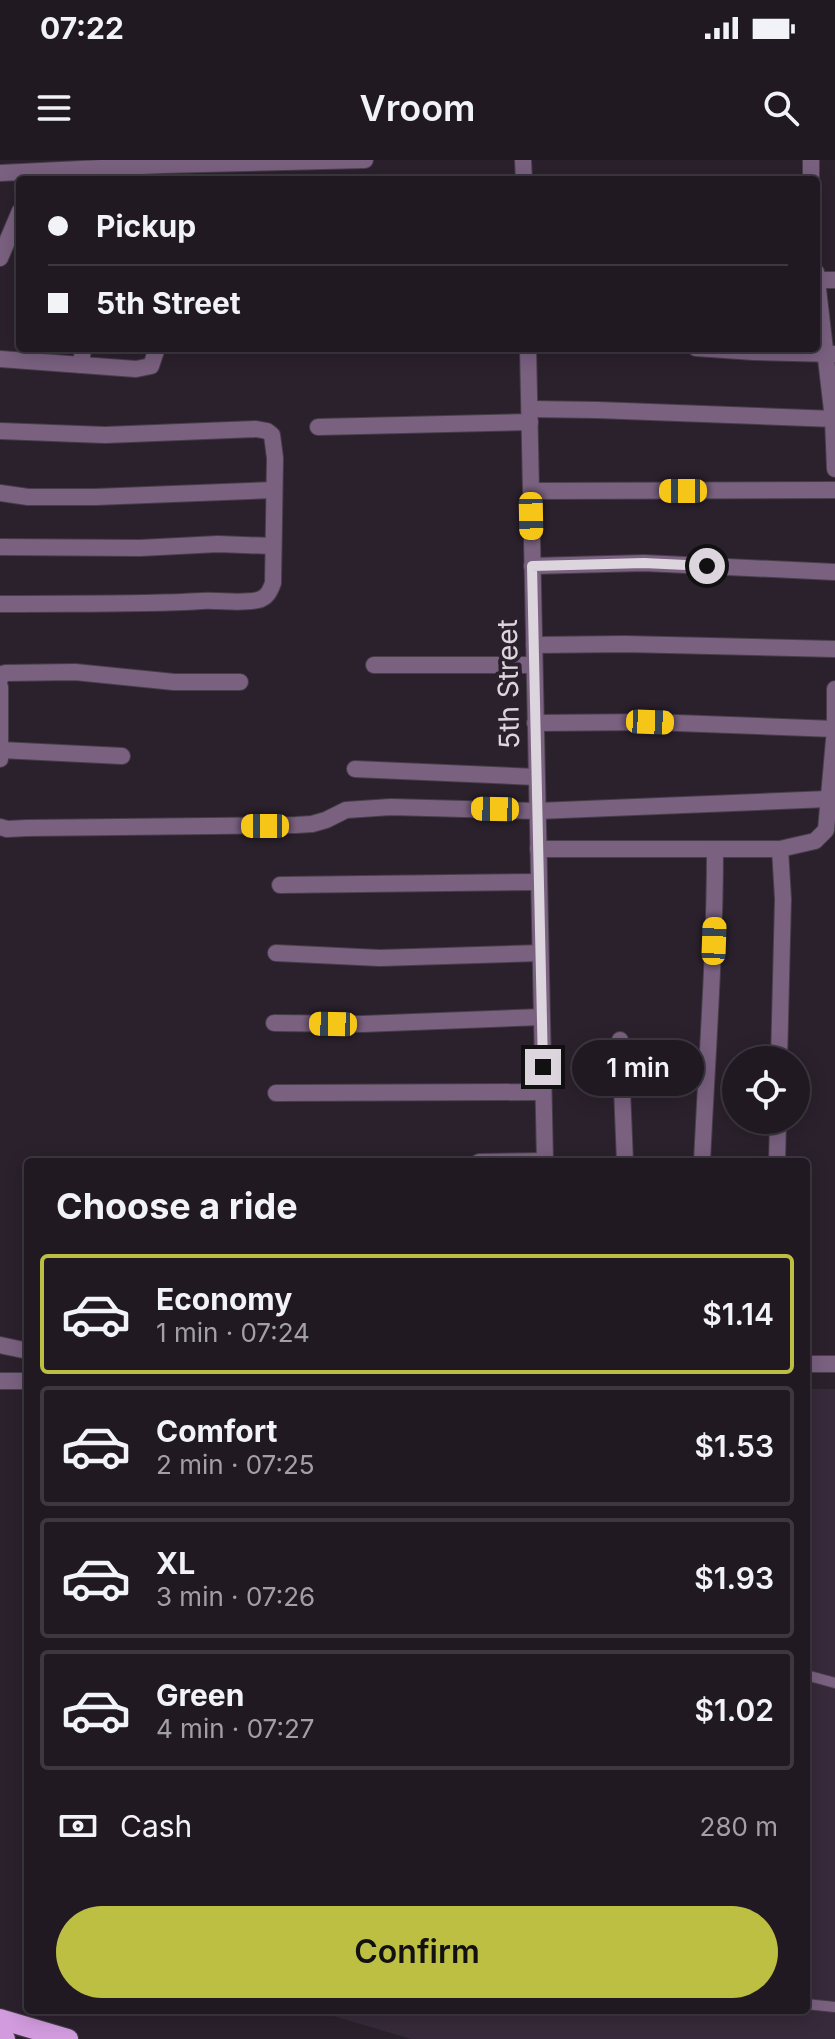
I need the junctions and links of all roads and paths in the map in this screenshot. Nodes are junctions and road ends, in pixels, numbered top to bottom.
1 (365, 160) edge
2 (271, 161) edge
3 (197, 162) edge
4 (36, 170) edge
5 (0, 173) edge
6 (162, 173) edge
7 (104, 174) edge
8 (16, 220) edge
9 (0, 258) edge
10 (820, 301) edge
11 (156, 352) edge
12 (528, 352) edge
13 (754, 352) edge
14 (830, 354) edge
15 (82, 356) edge
16 (0, 359) edge
17 (530, 416) junction
18 (834, 419) edge
19 (318, 427) dead end
20 (0, 431) edge
21 (835, 469) edge
22 (274, 490) junction
23 (835, 490) edge
24 (531, 491) junction
25 (0, 493) edge
26 (272, 546) junction
27 (0, 547) edge
28 (532, 566) junction
29 (835, 572) edge
30 (0, 604) edge
31 (534, 645) junction
32 (835, 649) edge
33 (374, 665) dead end
34 (534, 665) junction
35 (0, 679) edge
36 (240, 682) dead end
37 (835, 689) edge
38 (535, 723) junction
39 (835, 729) edge
40 (1, 750) edge
41 (122, 756) dead end
42 (0, 761) edge
43 (355, 769) dead end
44 (536, 777) junction
45 (830, 805) edge
46 (537, 811) junction
47 (0, 827) edge
48 (538, 849) junction
49 (715, 849) junction
50 (780, 849) junction
51 (538, 882) junction
52 (280, 885) dead end
53 (276, 953) dead end
54 (540, 953) junction
55 (542, 1017) junction
56 (274, 1023) dead end
57 (620, 1040) dead end
58 (779, 1046) edge
59 (543, 1092) junction
60 (276, 1093) dead end
61 (778, 1134) edge
62 (545, 1158) edge
63 (625, 1158) edge
64 (702, 1158) edge
65 (777, 1158) edge
66 (0, 1345) edge
67 (24, 1350) edge
68 (810, 1364) edge
69 (835, 1364) edge
70 (0, 1381) edge
71 (24, 1381) edge
72 (810, 1676) edge
73 (835, 1683) edge
74 (810, 2004) edge
75 (835, 2007) edge
76 (0, 2019) edge
77 (68, 2039) edge

1 - 2 street
2 - 3 street
3 - 6 street
4 - 5 street
4 - 7 street
6 - 7 street
8 - 9 street
10 - 14 street
11 - 15 street
12 - 17 street, 5th Street
13 - 14 street
14 - 18 street
15 - 16 street
17 - 18 street
17 - 19 street
17 - 24 street, 5th Street
18 - 21 street
20 - 22 street
22 - 25 street
22 - 26 street
23 - 24 street
24 - 28 street, 5th Street
26 - 27 street
26 - 30 street
28 - 29 street
28 - 31 street, 5th Street
31 - 32 street
31 - 34 street, 5th Street
33 - 34 street
34 - 38 street, 5th Street
35 - 36 street
35 - 40 street
37 - 39 street
38 - 39 street
38 - 44 street, 5th Street
39 - 45 street
40 - 41 street
40 - 42 street
43 - 44 street
44 - 46 street, 5th Street
45 - 46 street
45 - 50 street
46 - 47 street
46 - 48 street, 5th Street
48 - 49 street
48 - 51 street, 5th Street
49 - 50 street
49 - 64 street
50 - 58 street
51 - 52 street
51 - 54 street, 5th Street
53 - 54 street
54 - 55 street, 5th Street
55 - 56 street
55 - 59 street, 5th Street
57 - 63 street
59 - 60 street
59 - 62 street, 5th Street
61 - 65 street
66 - 67 street
68 - 69 street
70 - 71 street
72 - 73 lane
74 - 75 lane
76 - 77 main road

